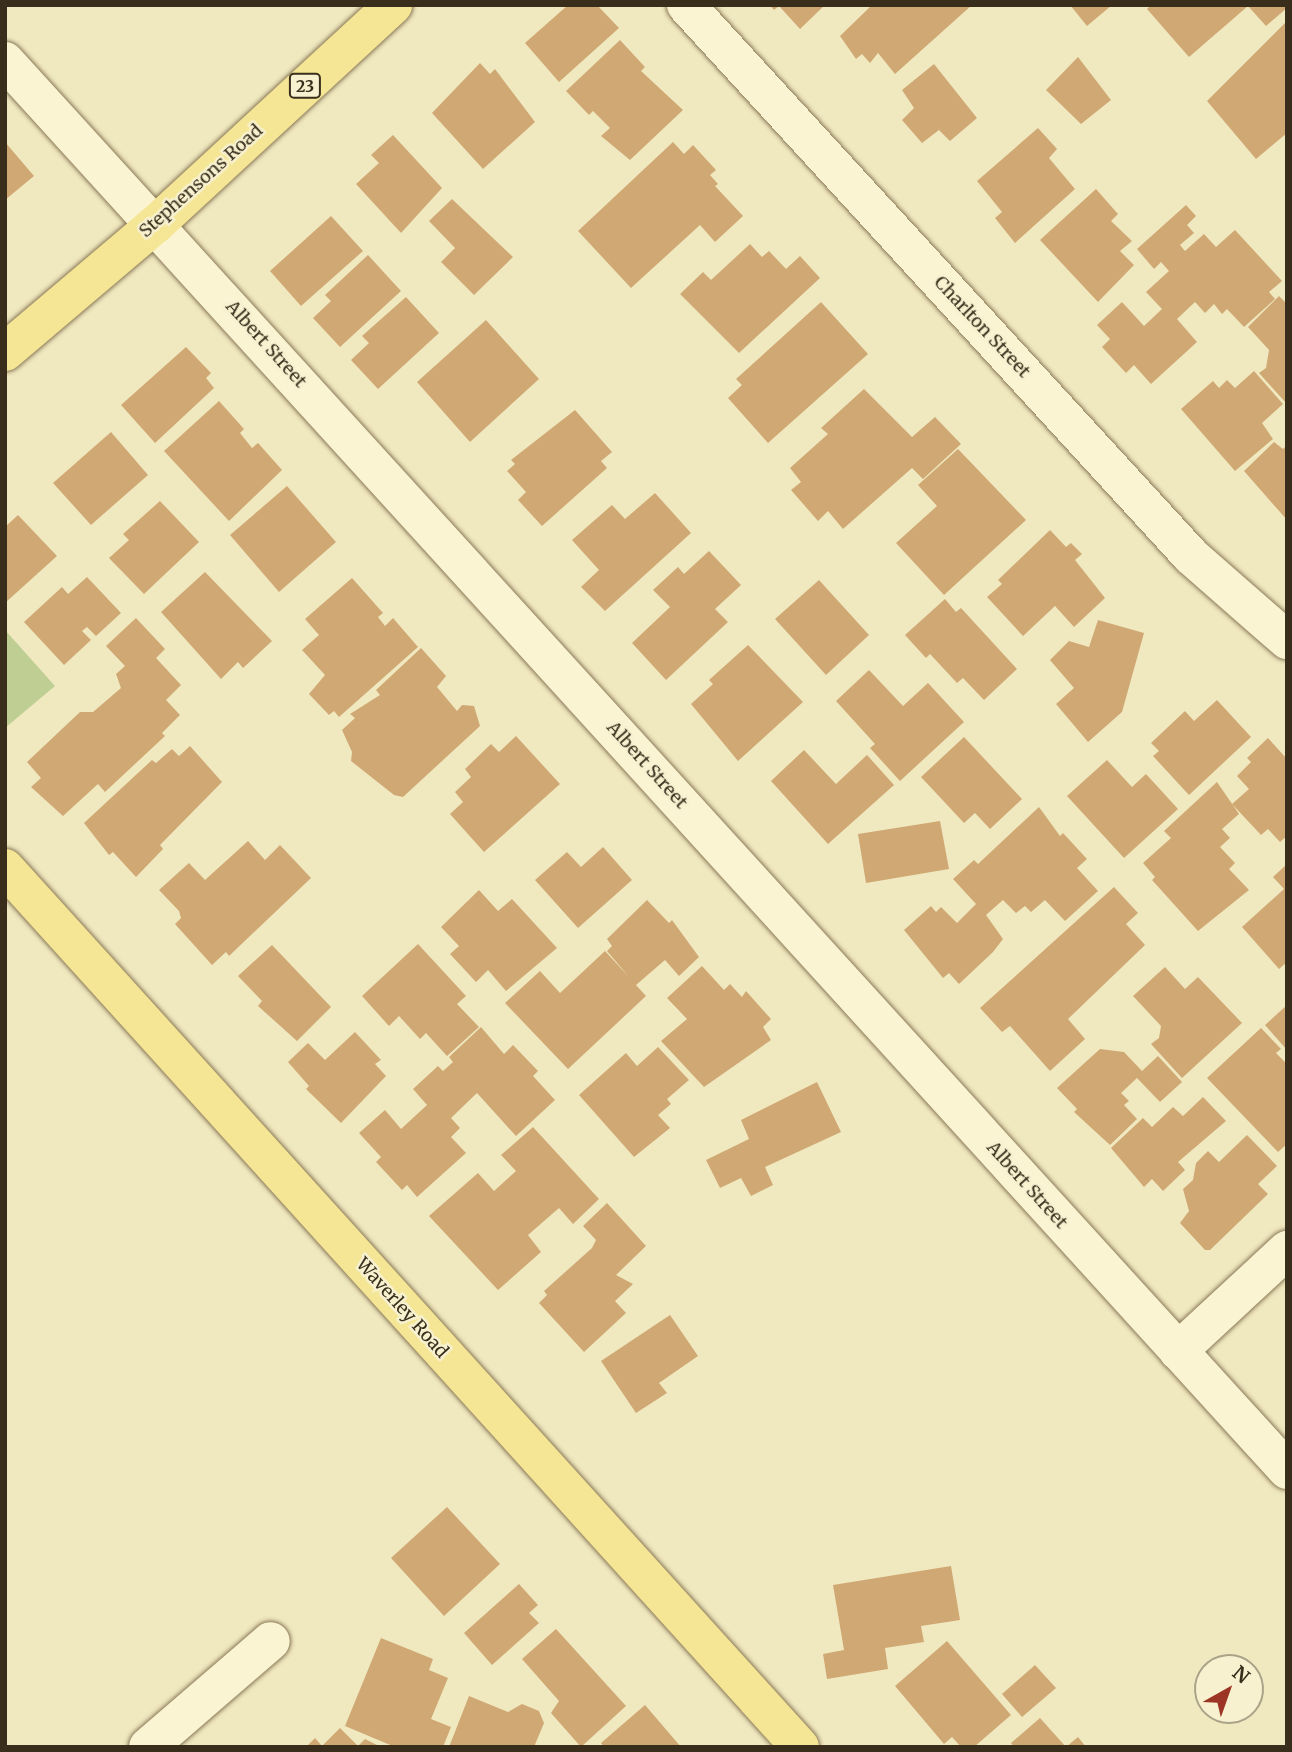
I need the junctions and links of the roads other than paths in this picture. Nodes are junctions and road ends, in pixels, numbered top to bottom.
1 (393, 5) edge
2 (686, 5) edge
3 (5, 61) edge
4 (155, 225) junction
5 (5, 352) edge
6 (1287, 640) edge
7 (5, 868) edge
8 (1287, 1250) edge
9 (1178, 1351) junction
10 (1287, 1470) edge
11 (271, 1641) dead end
12 (148, 1747) edge
13 (800, 1747) edge

1 - 4 main road, Stephensons Road / 23
2 - 6 street, Charlton Street
3 - 4 street, Albert Street
4 - 5 main road, Stephensons Road / 23
4 - 9 street, Albert Street
7 - 13 main road, Waverley Road
8 - 9 street
9 - 10 street, Albert Street
11 - 12 street

